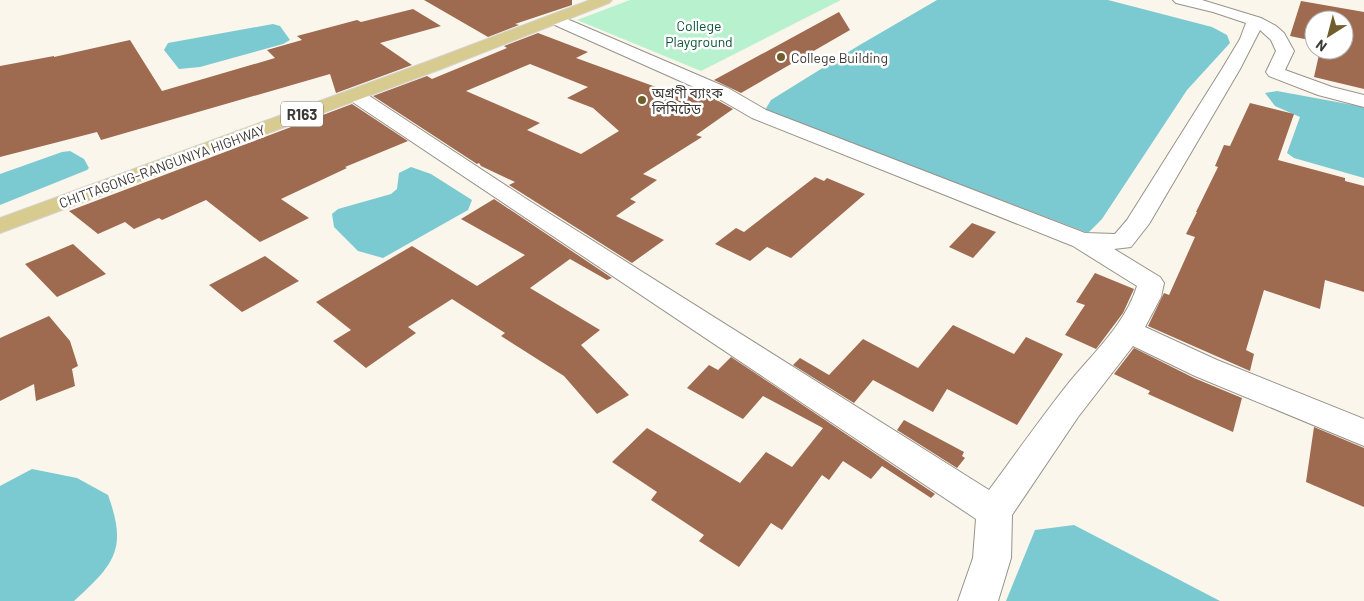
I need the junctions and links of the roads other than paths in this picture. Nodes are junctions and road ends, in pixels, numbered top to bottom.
1 (604, 0) edge
2 (1181, 0) edge
3 (554, 19) junction
4 (1255, 21) junction
5 (355, 95) junction
6 (1364, 101) edge
7 (0, 226) edge
8 (1082, 241) junction
9 (1127, 331) junction
10 (1364, 433) edge
11 (994, 512) junction
12 (978, 601) edge

1 - 3 main road, CHITTAGONG-RANGUNIYA HIGHWAY / R163
2 - 4 street
3 - 5 main road, CHITTAGONG-RANGUNIYA HIGHWAY / R163
3 - 8 street
4 - 6 street
4 - 8 street
5 - 7 main road, CHITTAGONG-RANGUNIYA HIGHWAY / R163
5 - 11 street
8 - 9 street
9 - 10 street
9 - 11 street
11 - 12 street

